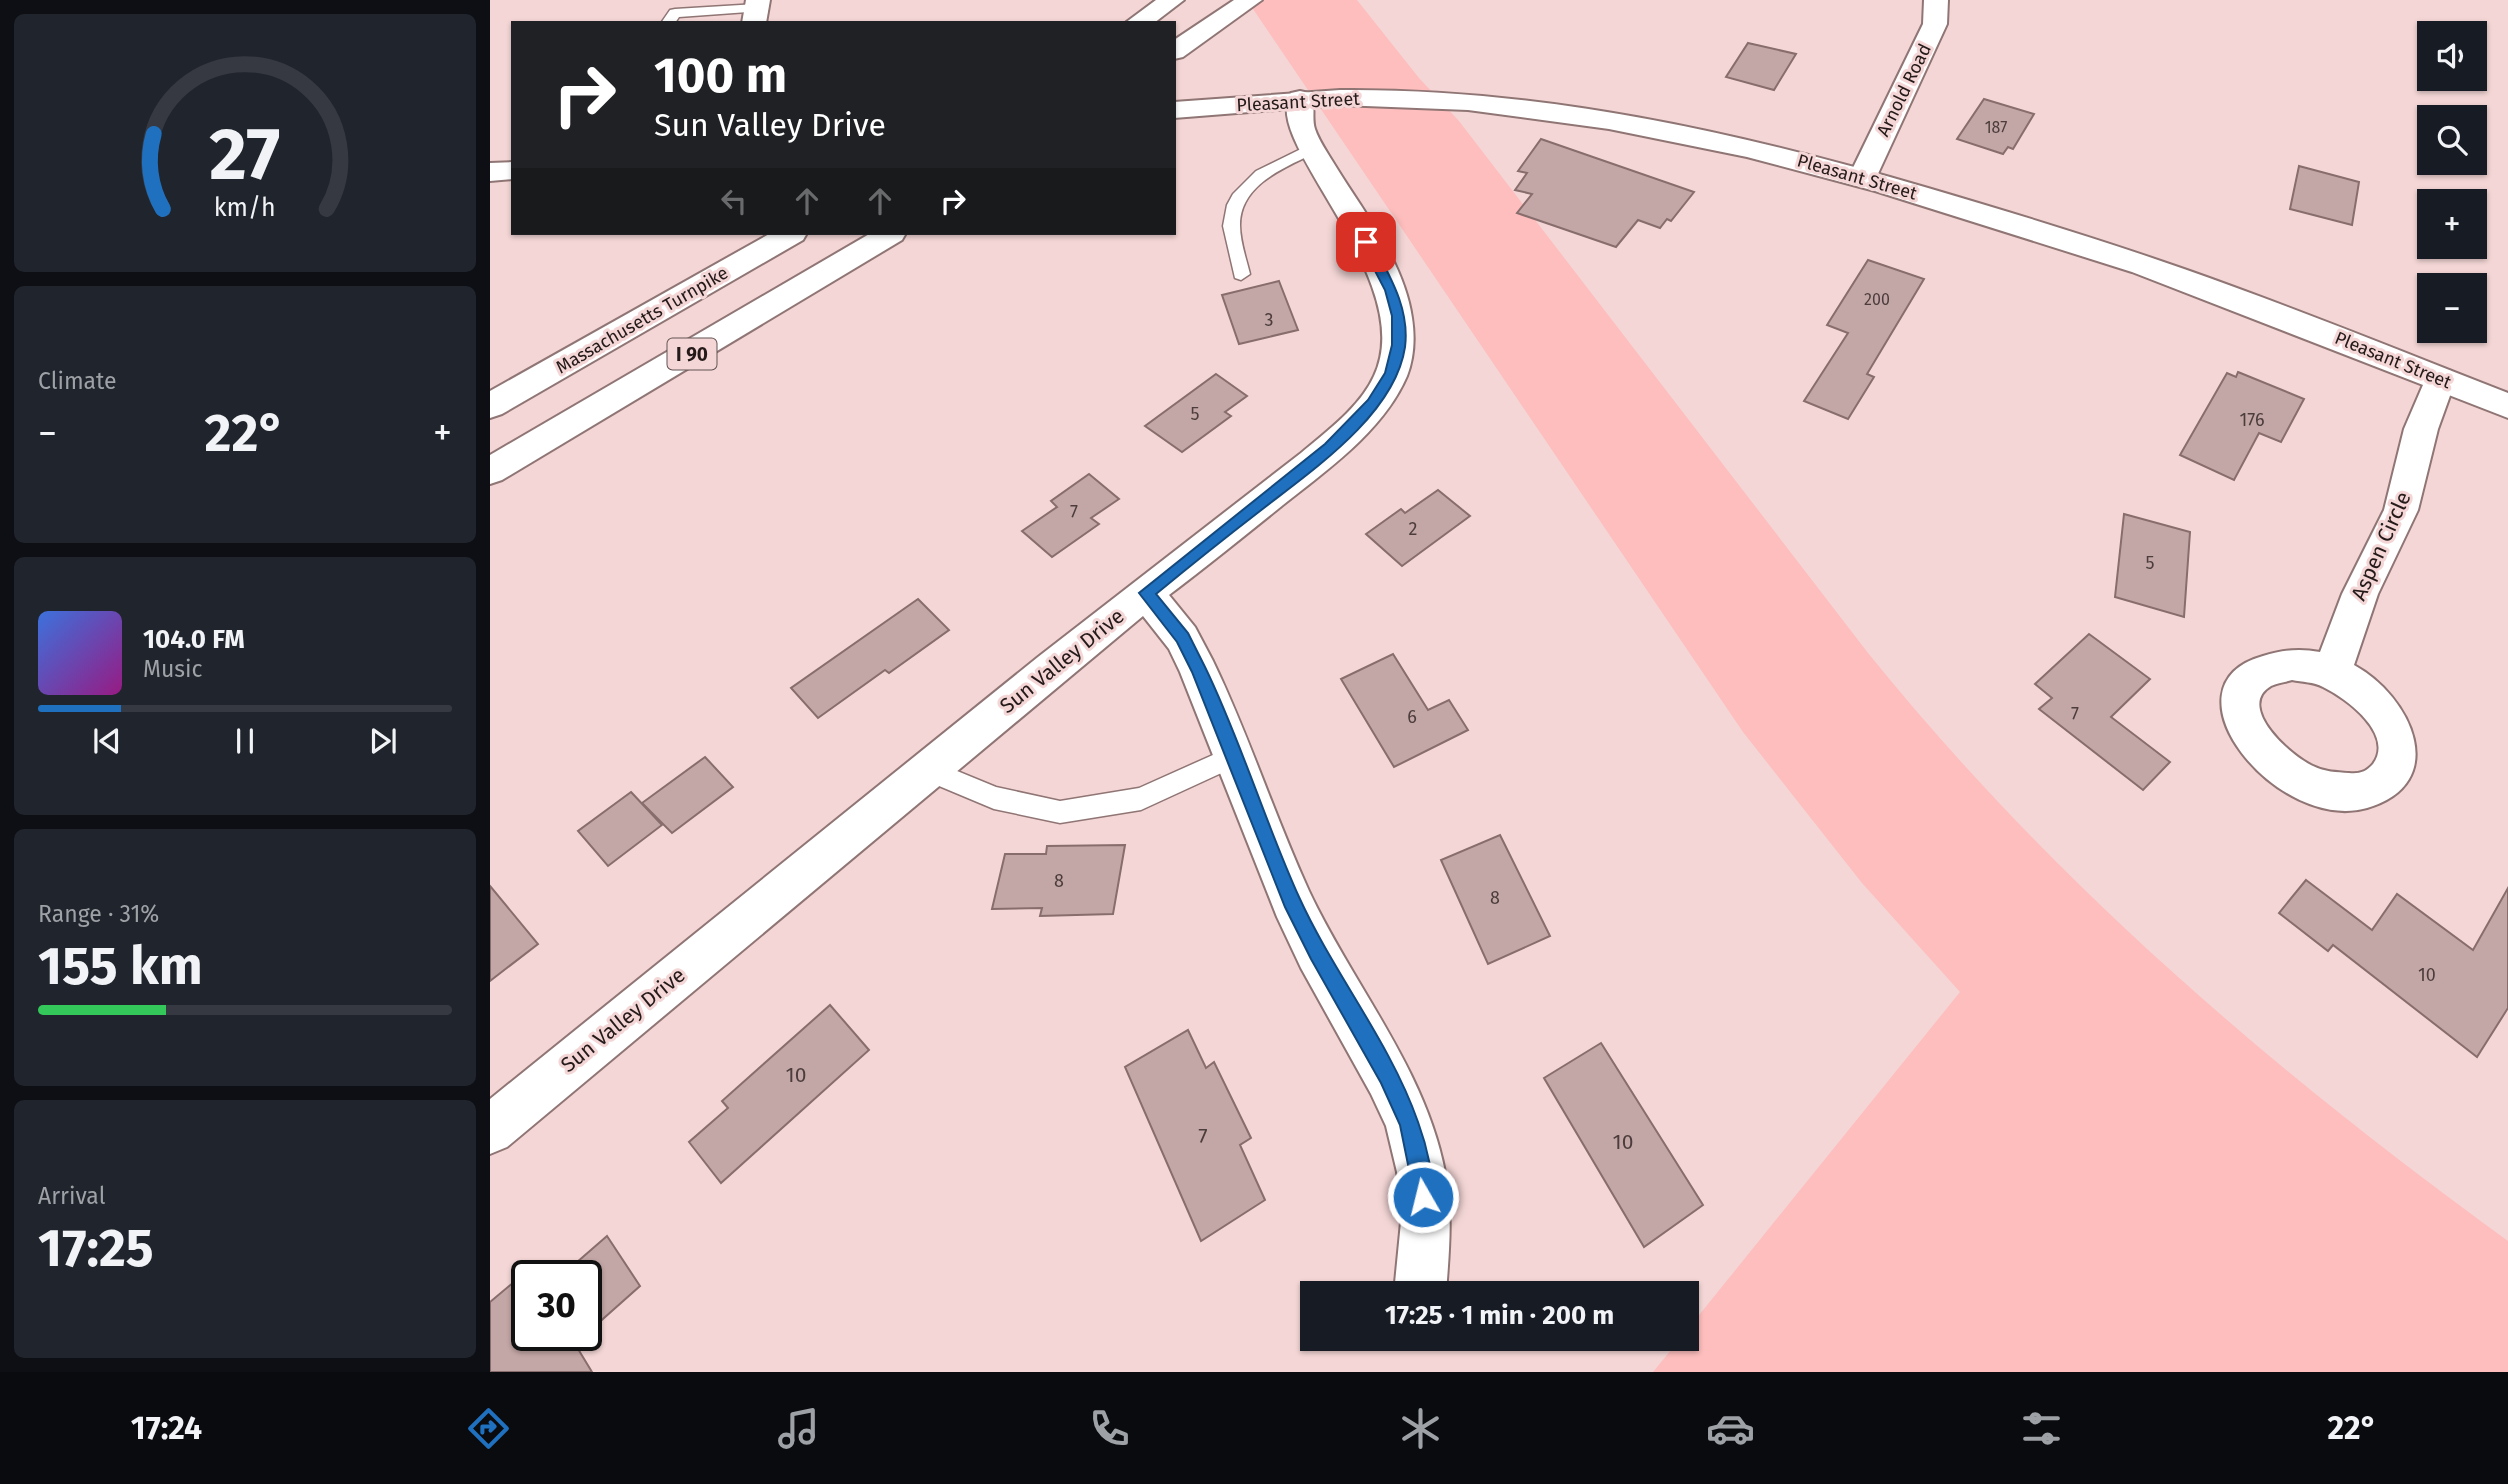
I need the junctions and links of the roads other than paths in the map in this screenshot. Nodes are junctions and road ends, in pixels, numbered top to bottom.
1 (1172, 0) edge
2 (1250, 0) edge
3 (1936, 0) edge
4 (756, 10) edge
5 (670, 21) edge
6 (1140, 21) edge
7 (1176, 51) edge
8 (1300, 99) junction
9 (1176, 110) edge
10 (1311, 149) junction
11 (511, 170) edge
12 (490, 172) edge
13 (1862, 178) junction
14 (789, 235) edge
15 (889, 235) edge
16 (1241, 274) dead end
17 (2440, 379) junction
18 (490, 405) edge
19 (2508, 406) edge
20 (490, 471) edge
21 (1146, 593) junction
22 (2332, 673) dead end
23 (1233, 757) junction
24 (928, 770) junction
25 (490, 1130) edge
26 (1421, 1281) edge

1 - 6 main road
2 - 7 main road
3 - 13 main road, Arnold Road
4 - 5 lane
8 - 9 main road, Pleasant Street
8 - 10 main road, Sun Valley Drive
8 - 13 main road, Pleasant Street
10 - 16 lane
10 - 21 main road, Sun Valley Drive
11 - 12 main road
13 - 17 main road, Pleasant Street
14 - 18 main road, Massachusetts Turnpike / I 90
15 - 20 main road, I 90
17 - 19 main road, Pleasant Street
17 - 22 main road, Aspen Circle
21 - 23 main road
21 - 24 main road, Sun Valley Drive
23 - 24 lane
23 - 26 main road
24 - 25 main road, Sun Valley Drive

